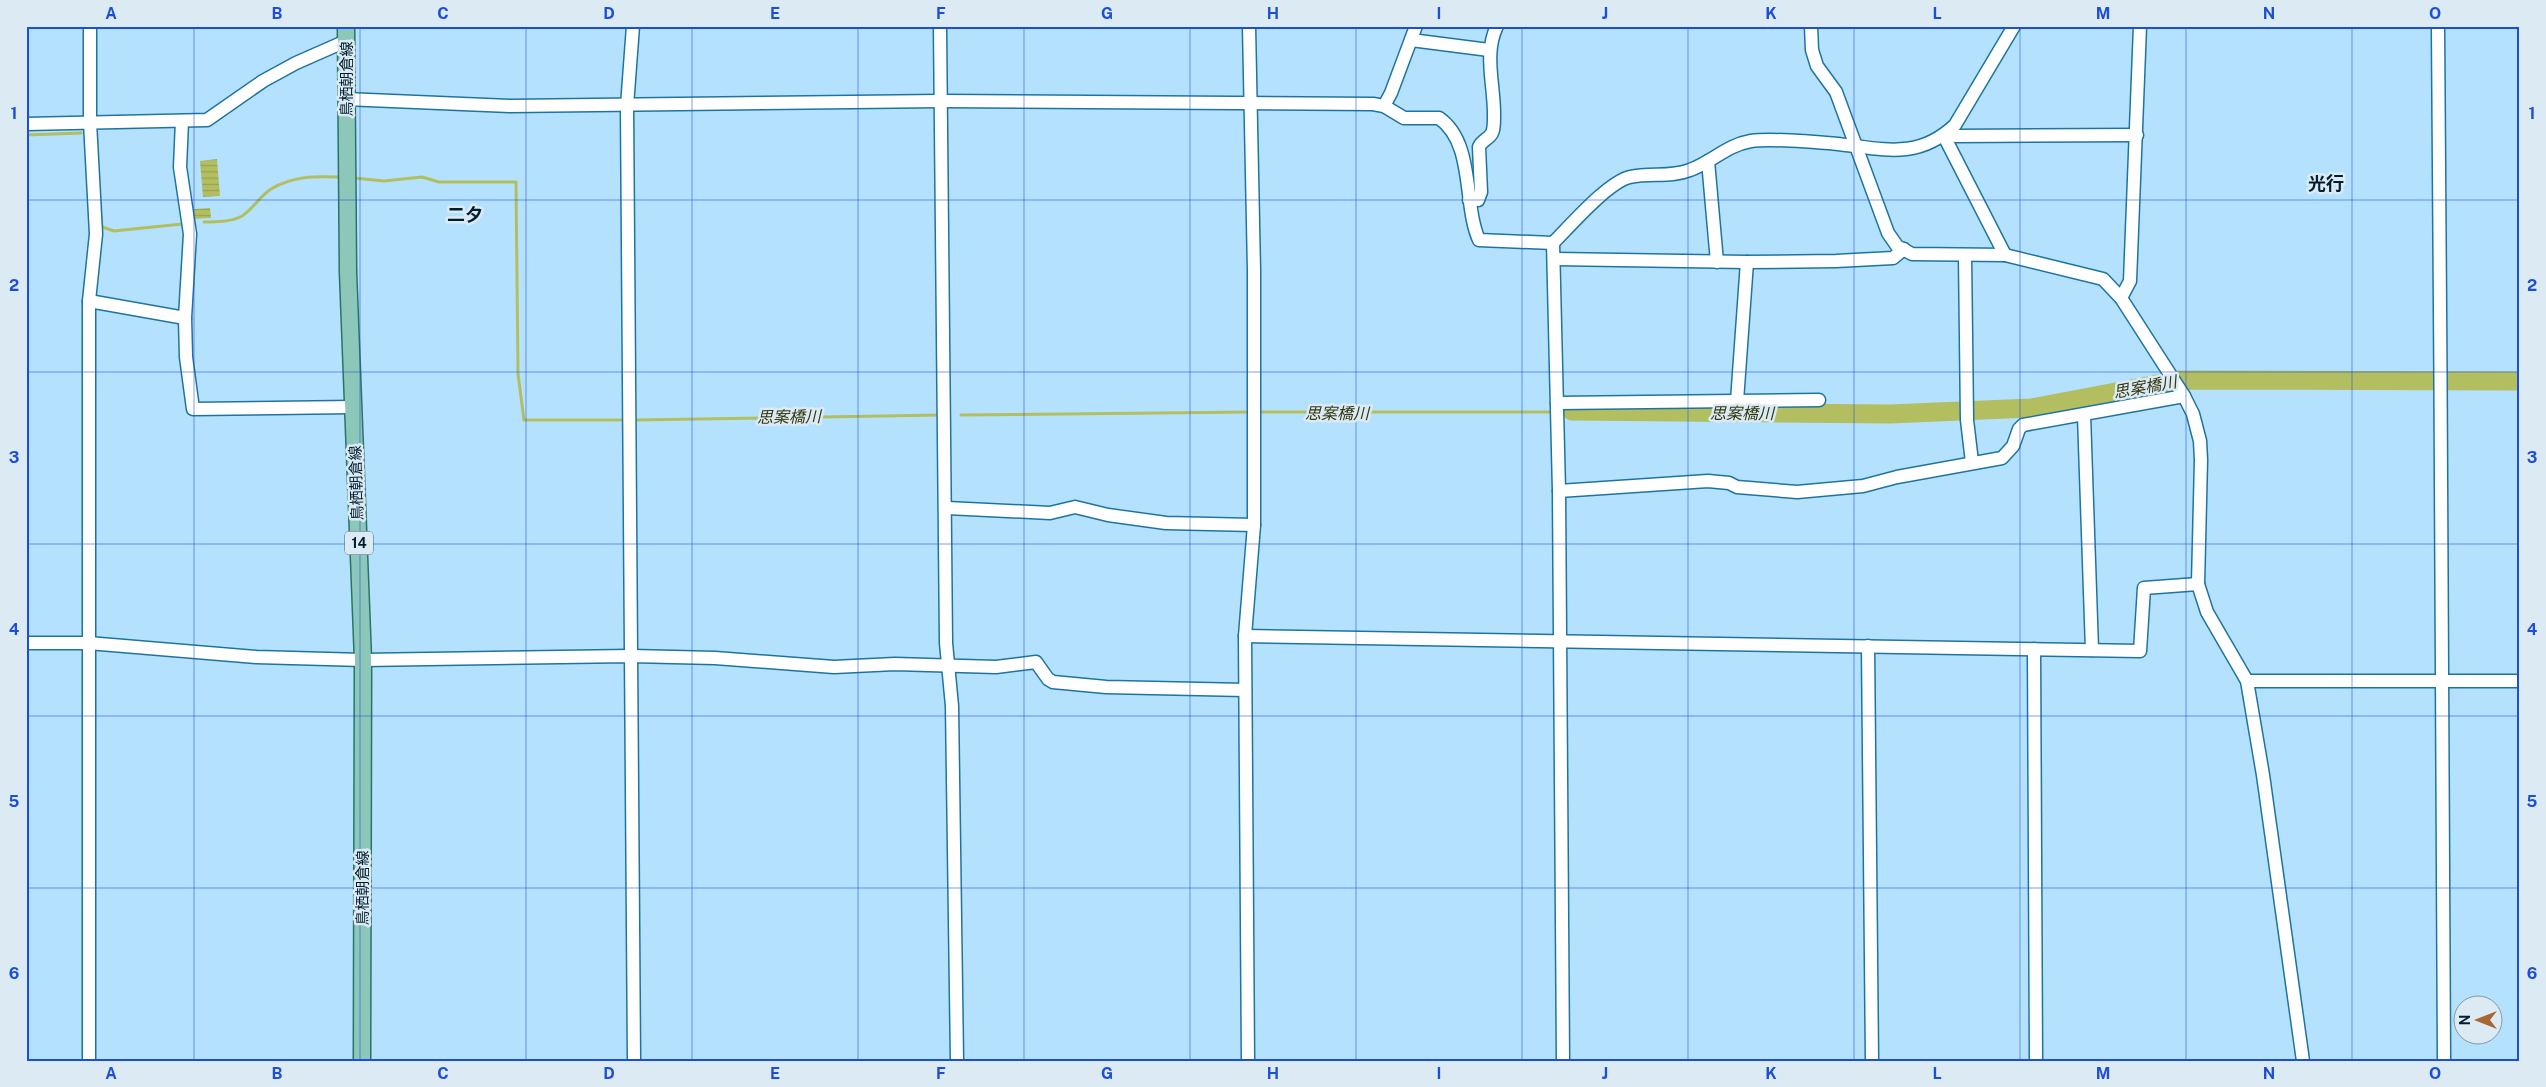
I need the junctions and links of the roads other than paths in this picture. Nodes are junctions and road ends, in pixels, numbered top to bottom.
1 (90, 26) edge
2 (633, 26) edge
3 (940, 26) edge
4 (1249, 26) edge
5 (1416, 26) edge
6 (1497, 26) edge
7 (1811, 26) edge
8 (2014, 26) edge
9 (2140, 26) edge
10 (2438, 26) edge
11 (346, 34) edge
12 (1411, 40) junction
13 (1490, 50) junction
14 (345, 99) junction
15 (942, 101) junction
16 (1250, 104) junction
17 (628, 106) junction
18 (1384, 106) junction
19 (182, 121) junction
20 (90, 122) junction
21 (26, 124) edge
22 (1945, 134) junction
23 (2137, 135) junction
24 (1856, 147) junction
25 (1708, 161) junction
26 (1469, 200) junction
27 (1553, 243) junction
28 (1904, 249) junction
29 (1966, 255) junction
30 (2005, 255) junction
31 (1555, 259) junction
32 (1717, 262) junction
33 (1747, 262) junction
34 (2121, 298) junction
35 (89, 301) junction
36 (185, 318) junction
37 (2184, 396) junction
38 (1819, 400) dead end
39 (1737, 401) junction
40 (354, 407) junction
41 (1557, 409) junction
42 (2084, 415) junction
43 (1972, 462) junction
44 (1558, 491) junction
45 (947, 508) junction
46 (1254, 525) junction
47 (2198, 584) junction
48 (1245, 636) junction
49 (26, 642) edge
50 (1559, 642) junction
51 (88, 643) junction
52 (1868, 646) junction
53 (2034, 649) junction
54 (2092, 650) junction
55 (631, 656) junction
56 (363, 660) junction
57 (948, 664) junction
58 (2247, 681) junction
59 (2444, 681) junction
60 (2520, 681) edge
61 (1245, 690) junction
62 (89, 1061) edge
63 (362, 1061) edge
64 (634, 1061) edge
65 (957, 1061) edge
66 (1248, 1061) edge
67 (1563, 1061) edge
68 (1872, 1061) edge
69 (2036, 1061) edge
70 (2303, 1061) edge
71 (2444, 1061) edge

1 - 20 street
2 - 17 street
3 - 15 street
4 - 16 street
5 - 12 street
6 - 13 street
7 - 24 street
8 - 22 street
9 - 23 street
10 - 59 street
11 - 14 main road, 鳥栖朝倉線 / 14
11 - 19 street
12 - 13 street
12 - 18 street
13 - 26 street
14 - 17 street
14 - 40 main road, 鳥栖朝倉線 / 14
15 - 16 street
15 - 17 street
15 - 45 street
16 - 18 street
16 - 46 street
17 - 55 street
18 - 26 street
19 - 20 street
19 - 36 street
20 - 21 street
20 - 35 street
22 - 23 street
22 - 24 street
22 - 30 street
23 - 34 street
24 - 25 street
24 - 28 street
25 - 27 street
25 - 32 street
26 - 27 street
27 - 31 street
28 - 29 street
28 - 33 street
29 - 30 street
29 - 43 street
30 - 34 street
31 - 32 street
31 - 41 street
32 - 33 street
33 - 39 street
34 - 37 street
35 - 36 street
35 - 51 street
36 - 40 street
37 - 42 street
37 - 47 street
38 - 39 street
39 - 41 street
40 - 56 main road, 鳥栖朝倉線 / 14
41 - 44 street
42 - 43 street
42 - 54 street
43 - 44 street
44 - 50 street
45 - 46 street
45 - 57 street
46 - 48 street
47 - 54 street
47 - 58 street
48 - 50 street
48 - 61 street
49 - 51 street
50 - 52 street
50 - 67 street
51 - 56 street
51 - 62 street
52 - 53 street
52 - 68 street
53 - 54 street
53 - 69 street
55 - 56 street
55 - 57 street
55 - 64 street
56 - 63 main road, 鳥栖朝倉線 / 14
57 - 61 street
57 - 65 street
58 - 59 street
58 - 70 street
59 - 60 street
59 - 71 street
61 - 66 street

